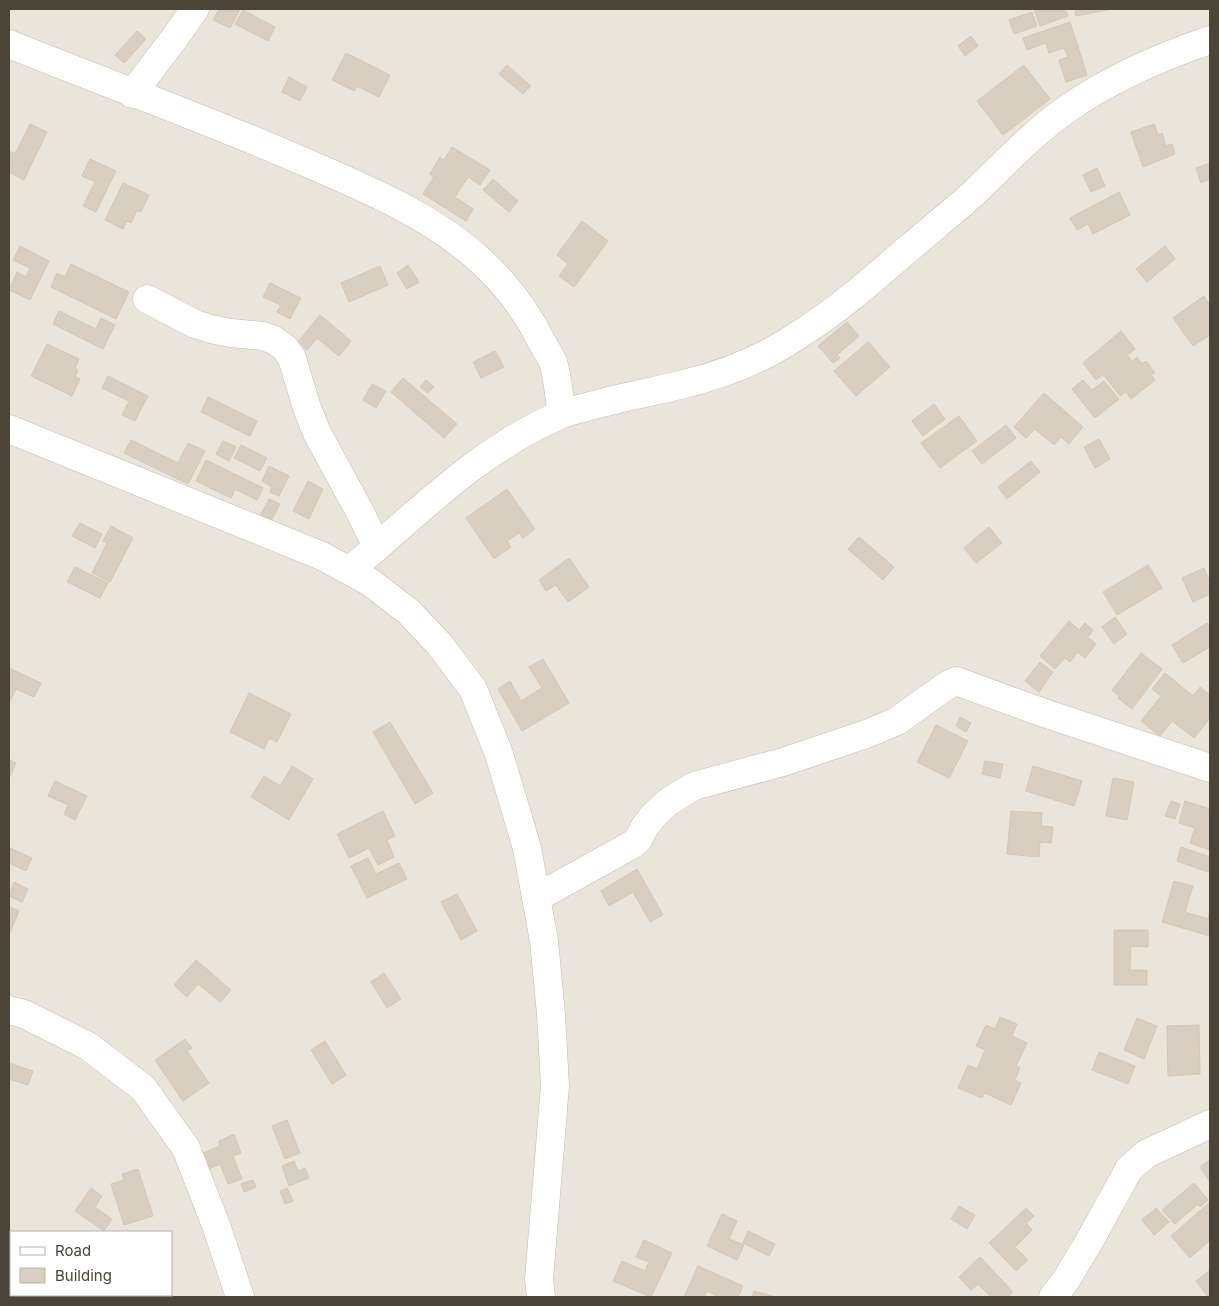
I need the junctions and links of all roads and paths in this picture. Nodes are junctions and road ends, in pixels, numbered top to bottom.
1 (195, 9) edge
2 (1210, 40) edge
3 (9, 44) edge
4 (132, 94) junction
5 (147, 299) dead end
6 (562, 414) junction
7 (9, 429) edge
8 (377, 547) junction
9 (350, 570) junction
10 (1210, 768) edge
11 (536, 898) junction
12 (9, 1010) edge
13 (1210, 1124) edge
14 (240, 1297) edge
15 (541, 1297) edge
16 (1053, 1297) edge

1 - 4 street
2 - 6 street
3 - 4 street
4 - 6 street
5 - 8 street
6 - 8 street
7 - 9 street
8 - 9 street
9 - 11 street
10 - 11 street
11 - 15 street
12 - 14 street
13 - 16 street

